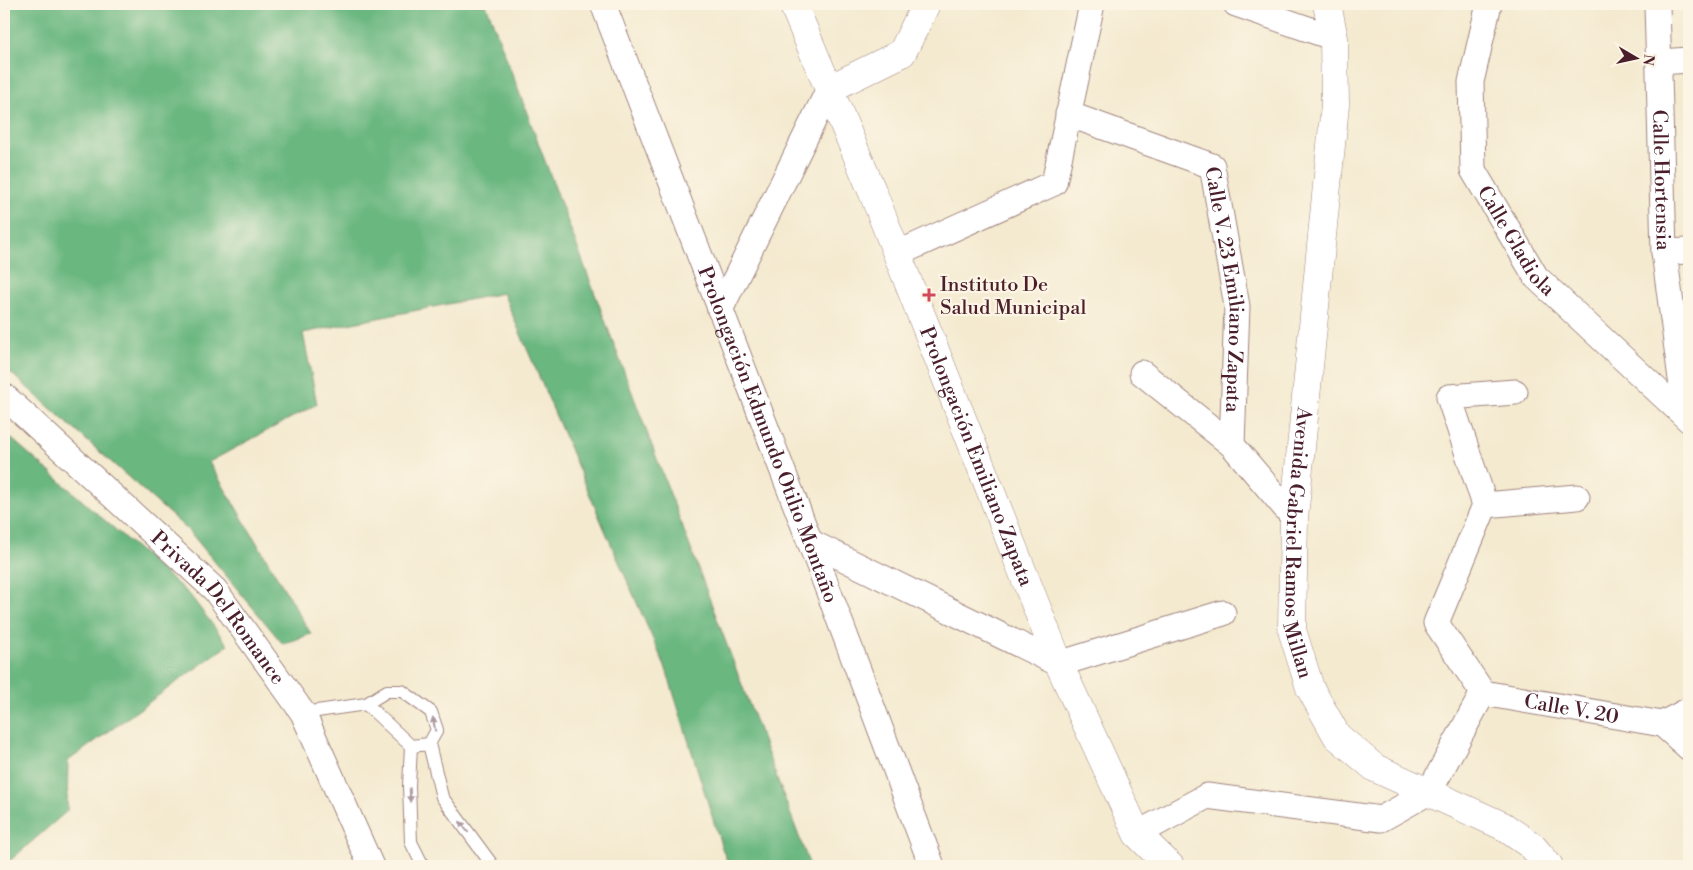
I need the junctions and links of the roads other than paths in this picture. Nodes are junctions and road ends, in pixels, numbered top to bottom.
1 (603, 4) edge
2 (793, 4) edge
3 (926, 4) edge
4 (1092, 4) edge
5 (1236, 4) edge
6 (1327, 4) edge
7 (1489, 4) edge
8 (1657, 4) edge
9 (1334, 38) junction
10 (1689, 60) edge
11 (1660, 62) junction
12 (829, 88) junction
13 (1068, 114) junction
14 (1689, 251) edge
15 (1664, 252) junction
16 (897, 254) junction
17 (720, 310) junction
18 (1142, 373) dead end
19 (1515, 392) dead end
20 (4, 396) edge
21 (1688, 418) edge
22 (1232, 445) junction
23 (1577, 497) dead end
24 (1485, 505) junction
25 (1294, 518) junction
26 (810, 542) junction
27 (1223, 613) dead end
28 (1059, 664) junction
29 (1483, 693) junction
30 (366, 704) junction
31 (1689, 710) edge
32 (303, 713) junction
33 (1662, 724) junction
34 (429, 744) junction
35 (411, 746) junction
36 (1689, 748) edge
37 (1429, 792) junction
38 (1137, 834) junction
39 (371, 866) edge
40 (423, 866) edge
41 (493, 866) edge
42 (932, 866) edge
43 (1170, 866) edge
44 (1549, 866) edge

1 - 17 street, Prolongación Edmundo Otilio Montaño
2 - 12 street, Prolongación Emiliano Zapata
3 - 12 street
4 - 13 street
5 - 9 street
6 - 9 street, Avenida Gabriel Ramos Millan
7 - 21 street, Calle Gladiola
8 - 11 street, Calle Hortensia
9 - 25 street, Avenida Gabriel Ramos Millan
10 - 11 street
11 - 15 street, Calle Hortensia
12 - 16 street, Prolongación Emiliano Zapata
12 - 17 street
13 - 16 street
13 - 22 street, Calle V. 23 Emiliano Zapata
14 - 15 street
15 - 21 street, Calle Hortensia
16 - 28 street, Prolongación Emiliano Zapata
17 - 26 street, Prolongación Edmundo Otilio Montaño
18 - 22 street, Calle V. 23 Emiliano Zapata
19 - 24 street
20 - 32 street, Privada Del Romance
22 - 25 street, Calle V. 23 Emiliano Zapata
23 - 24 street
24 - 29 street
25 - 37 street, Avenida Gabriel Ramos Millan
26 - 28 street
26 - 42 street, Prolongación Edmundo Otilio Montaño
27 - 28 street
28 - 38 street, Prolongación Emiliano Zapata
29 - 33 street, Calle V. 20
29 - 37 street
30 - 32 lane
34 -> 30 lane
30 - 35 lane
31 - 33 street
32 - 39 street, Privada Del Romance
33 - 36 street
34 - 35 lane
41 -> 34 lane
35 -> 40 lane
37 - 38 street
37 - 44 street, Avenida Gabriel Ramos Millan
38 - 43 street, Prolongación Emiliano Zapata

